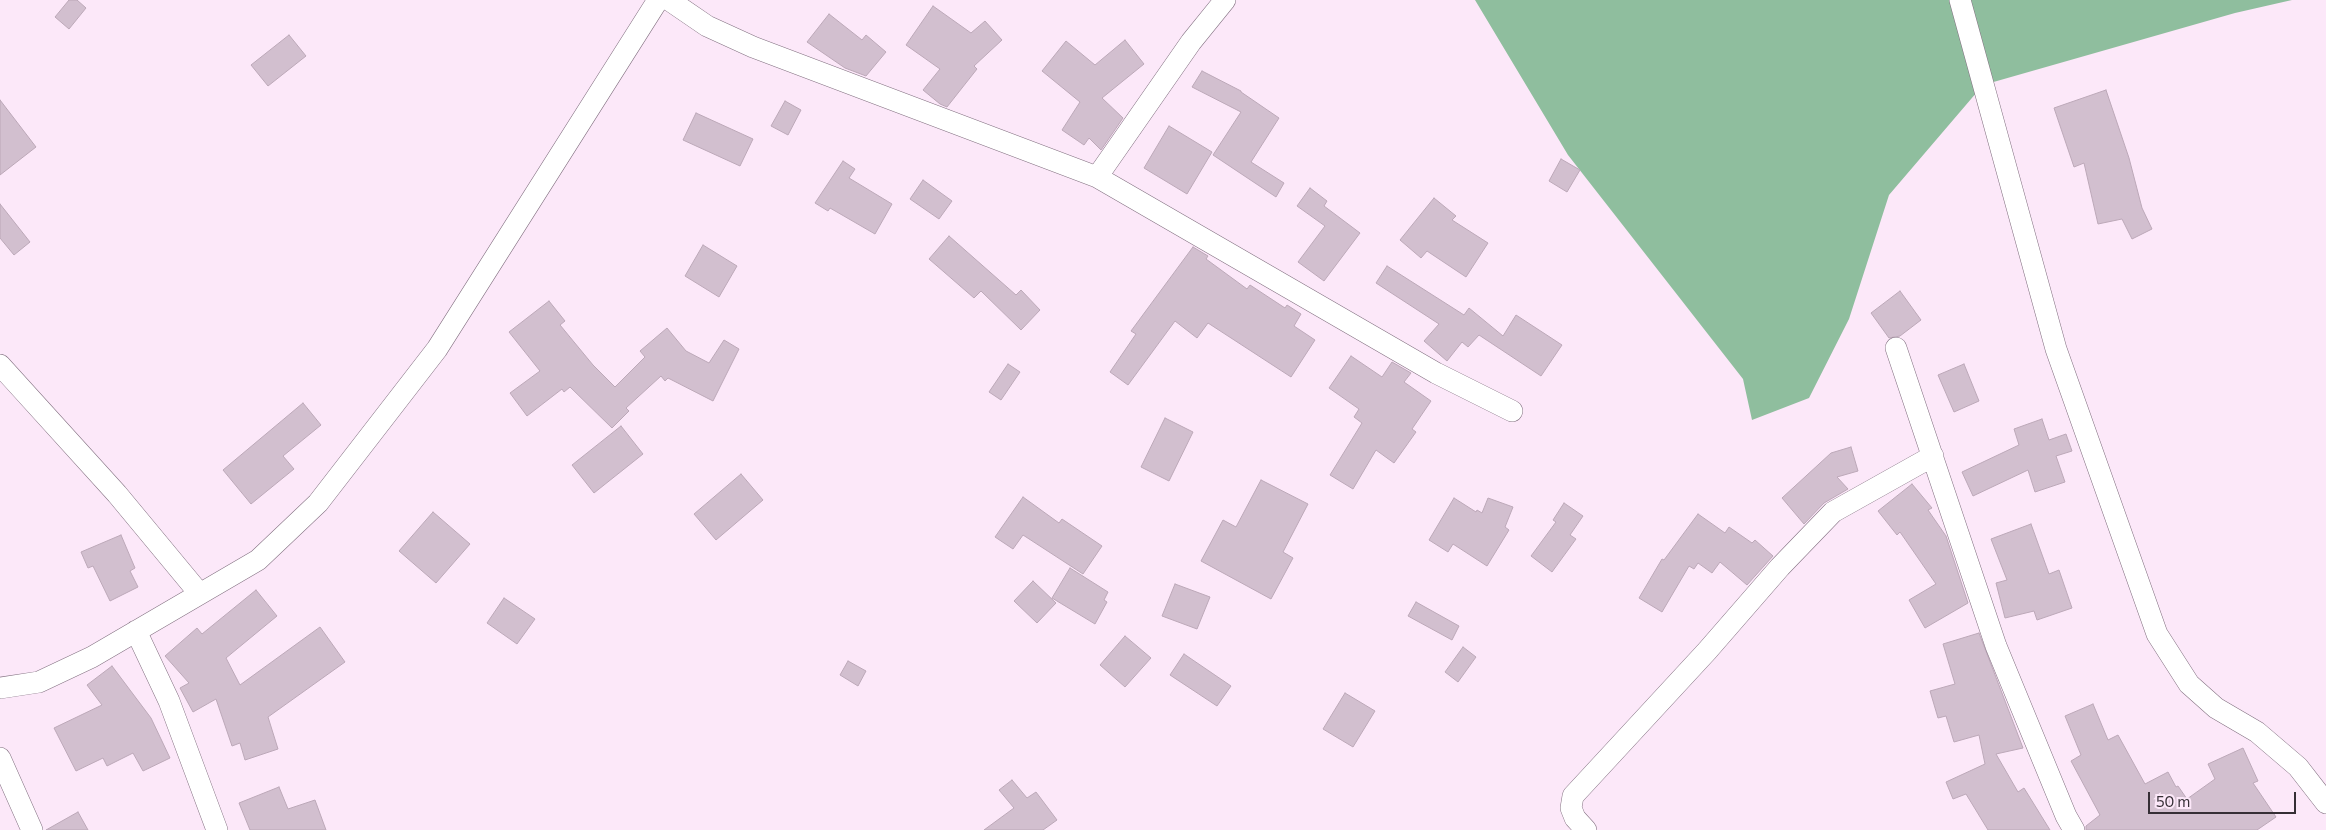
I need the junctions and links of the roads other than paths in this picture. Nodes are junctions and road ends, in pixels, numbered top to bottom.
1 (658, 0) edge
2 (669, 0) edge
3 (1225, 0) edge
4 (1960, 0) edge
5 (1097, 177) junction
6 (1896, 348) dead end
7 (0, 366) edge
8 (1512, 411) dead end
9 (1933, 456) junction
10 (199, 594) junction
11 (136, 631) junction
12 (0, 688) edge
13 (0, 758) edge
14 (2326, 803) edge
15 (32, 830) edge
16 (217, 830) edge
17 (1586, 830) edge
18 (2074, 830) edge

1 - 10 street
2 - 5 street
3 - 5 street
4 - 14 street
5 - 8 street
6 - 9 street
7 - 10 street
9 - 17 street
9 - 18 street
10 - 11 street
11 - 12 street
11 - 16 street
13 - 15 street

